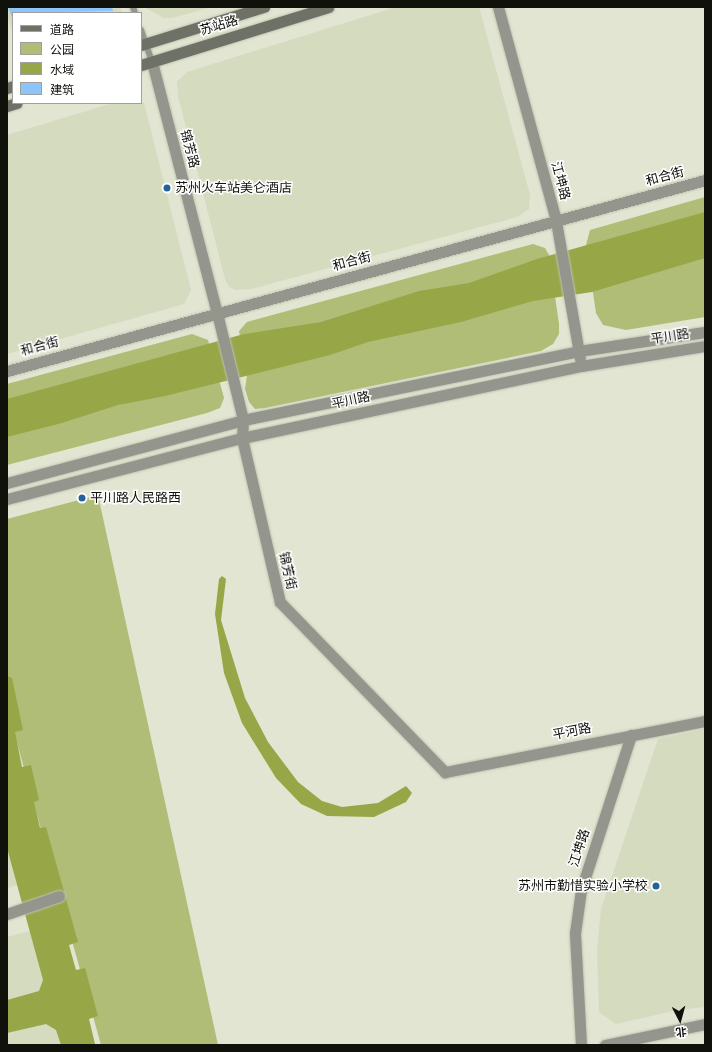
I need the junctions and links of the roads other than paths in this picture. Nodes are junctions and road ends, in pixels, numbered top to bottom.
1 (264, 7) edge
2 (328, 7) edge
3 (498, 7) edge
4 (143, 44) edge
5 (146, 64) edge
6 (705, 180) edge
7 (556, 221) junction
8 (217, 313) junction
9 (705, 332) edge
10 (705, 346) edge
11 (579, 351) junction
12 (581, 366) junction
13 (7, 371) edge
14 (242, 420) junction
15 (242, 438) junction
16 (7, 483) edge
17 (7, 499) edge
18 (705, 721) edge
19 (631, 735) junction
20 (445, 772) joint
21 (59, 896) dead end
22 (8, 913) edge
23 (705, 1024) edge
24 (581, 1045) edge
25 (605, 1045) edge

1 - 4 main road, 苏站路
2 - 5 main road, 苏站路
3 - 7 street, 江坤路
4 - 5 lane
5 - 8 street, 锦芳路
6 - 7 street, 和合街
7 - 8 street, 和合街
7 - 11 street, 江坤路
8 - 13 street, 和合街
8 - 14 street, 锦芳街
9 - 11 street, 平川路
10 - 12 street, 平川路
11 - 12 street, 江坤路
11 - 14 street, 平川路
12 - 15 street, 平川路
14 - 15 street, 锦芳街
14 - 16 street, 平川路
15 - 17 street, 平川路
15 - 20 street, 锦芳街
18 - 19 street, 平河路
19 - 20 street, 平河路
19 - 24 street, 江坤路
21 - 22 street
23 - 25 street

